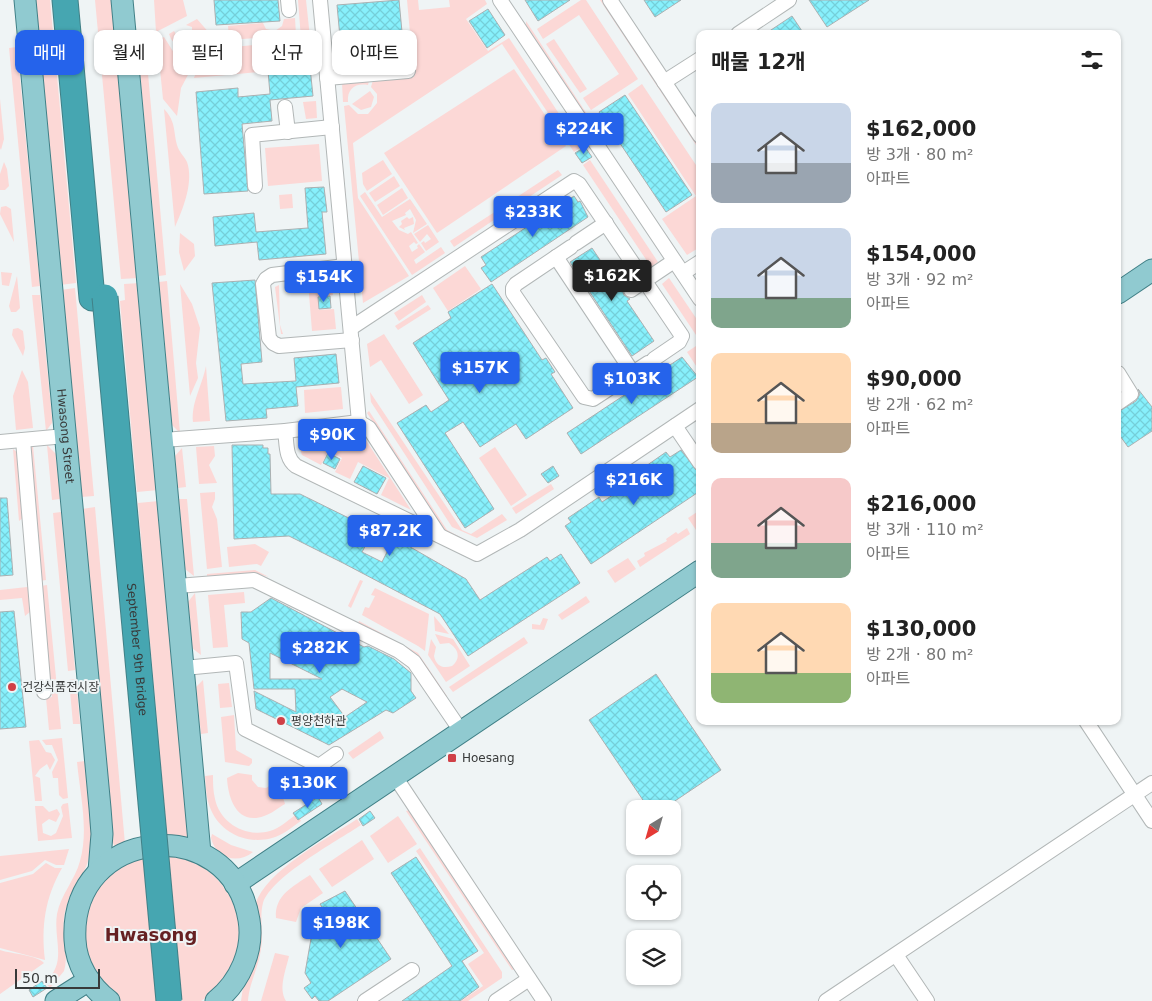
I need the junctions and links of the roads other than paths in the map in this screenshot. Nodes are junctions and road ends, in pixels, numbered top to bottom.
1 (25, 0) edge
2 (65, 0) edge
3 (81, 0) edge
4 (122, 0) edge
5 (320, 0) edge
6 (500, 0) edge
7 (610, 0) edge
8 (789, 0) edge
9 (744, 30) edge
10 (696, 62) edge
11 (362, 75) edge
12 (327, 78) junction
13 (664, 82) junction
14 (285, 107) dead end
15 (332, 127) junction
16 (696, 130) edge
17 (288, 132) junction
18 (255, 186) dead end
19 (606, 223) junction
20 (556, 257) junction
21 (674, 261) junction
22 (696, 265) edge
23 (345, 266) junction
24 (1152, 270) edge
25 (683, 273) junction
26 (645, 281) junction
27 (631, 290) dead end
28 (1121, 291) edge
29 (696, 293) edge
30 (99, 298) junction
31 (351, 334) junction
32 (633, 373) junction
33 (1121, 378) edge
34 (1121, 401) edge
35 (696, 412) edge
36 (359, 422) junction
37 (675, 426) junction
38 (285, 431) junction
39 (65, 436) junction
40 (23, 440) junction
41 (163, 440) junction
42 (0, 442) edge
43 (696, 457) edge
44 (439, 536) junction
45 (696, 574) edge
46 (177, 586) junction
47 (184, 668) junction
48 (44, 692) dead end
49 (1089, 725) edge
50 (461, 731) junction
51 (336, 754) dead end
52 (394, 775) junction
53 (1152, 784) edge
54 (1134, 795) junction
55 (1152, 821) edge
56 (200, 853) junction
57 (99, 871) junction
58 (235, 884) junction
59 (896, 955) junction
60 (412, 970) dead end
61 (530, 979) junction
62 (89, 980) junction
63 (233, 992) edge
64 (371, 999) edge
65 (56, 1001) edge
66 (109, 1001) edge
67 (155, 1001) edge
68 (169, 1001) edge
69 (216, 1001) edge
70 (496, 1001) edge
71 (544, 1001) edge
72 (826, 1001) edge
73 (926, 1001) edge

1 - 39 main road, Hwasong Street
2 - 30 highway
3 - 30 highway
4 - 41 main road
5 - 12 street
6 - 21 street
7 - 13 street
8 - 9 street
10 - 13 street
11 - 12 street
12 - 15 street
13 - 16 street
14 - 17 street
15 - 17 street
15 - 23 street
17 - 18 street
19 - 20 street
19 - 26 street
19 - 31 street
20 - 32 street
20 - 32 street
21 - 25 street
21 - 26 street
22 - 25 street
23 - 31 street
23 - 31 street
24 - 28 main road
25 - 29 street
26 - 27 street
26 - 32 street
30 - 67 highway, September 9th Bridge
30 - 68 highway, September 9th Bridge, bridge
31 - 36 street
33 - 34 street
35 - 37 street
36 - 38 street
36 - 44 street
37 - 43 street
37 - 44 street
38 - 41 street
38 - 44 street
39 - 40 street
39 - 57 main road, Hwasong Street
40 - 42 street
40 - 48 street
41 - 46 main road
45 - 50 main road
46 - 47 main road
46 - 50 street
47 - 51 street
47 - 56 main road
49 - 54 street
50 - 52 main road
52 - 58 main road
52 - 61 street
53 - 54 street
54 - 55 street
54 - 59 street
56 - 57 main road
56 - 58 main road
57 - 62 main road
58 - 63 main road
59 - 72 street
59 - 73 street
60 - 64 street
61 - 70 street
61 - 71 street
62 - 65 main road
62 - 66 main road
63 - 69 main road

